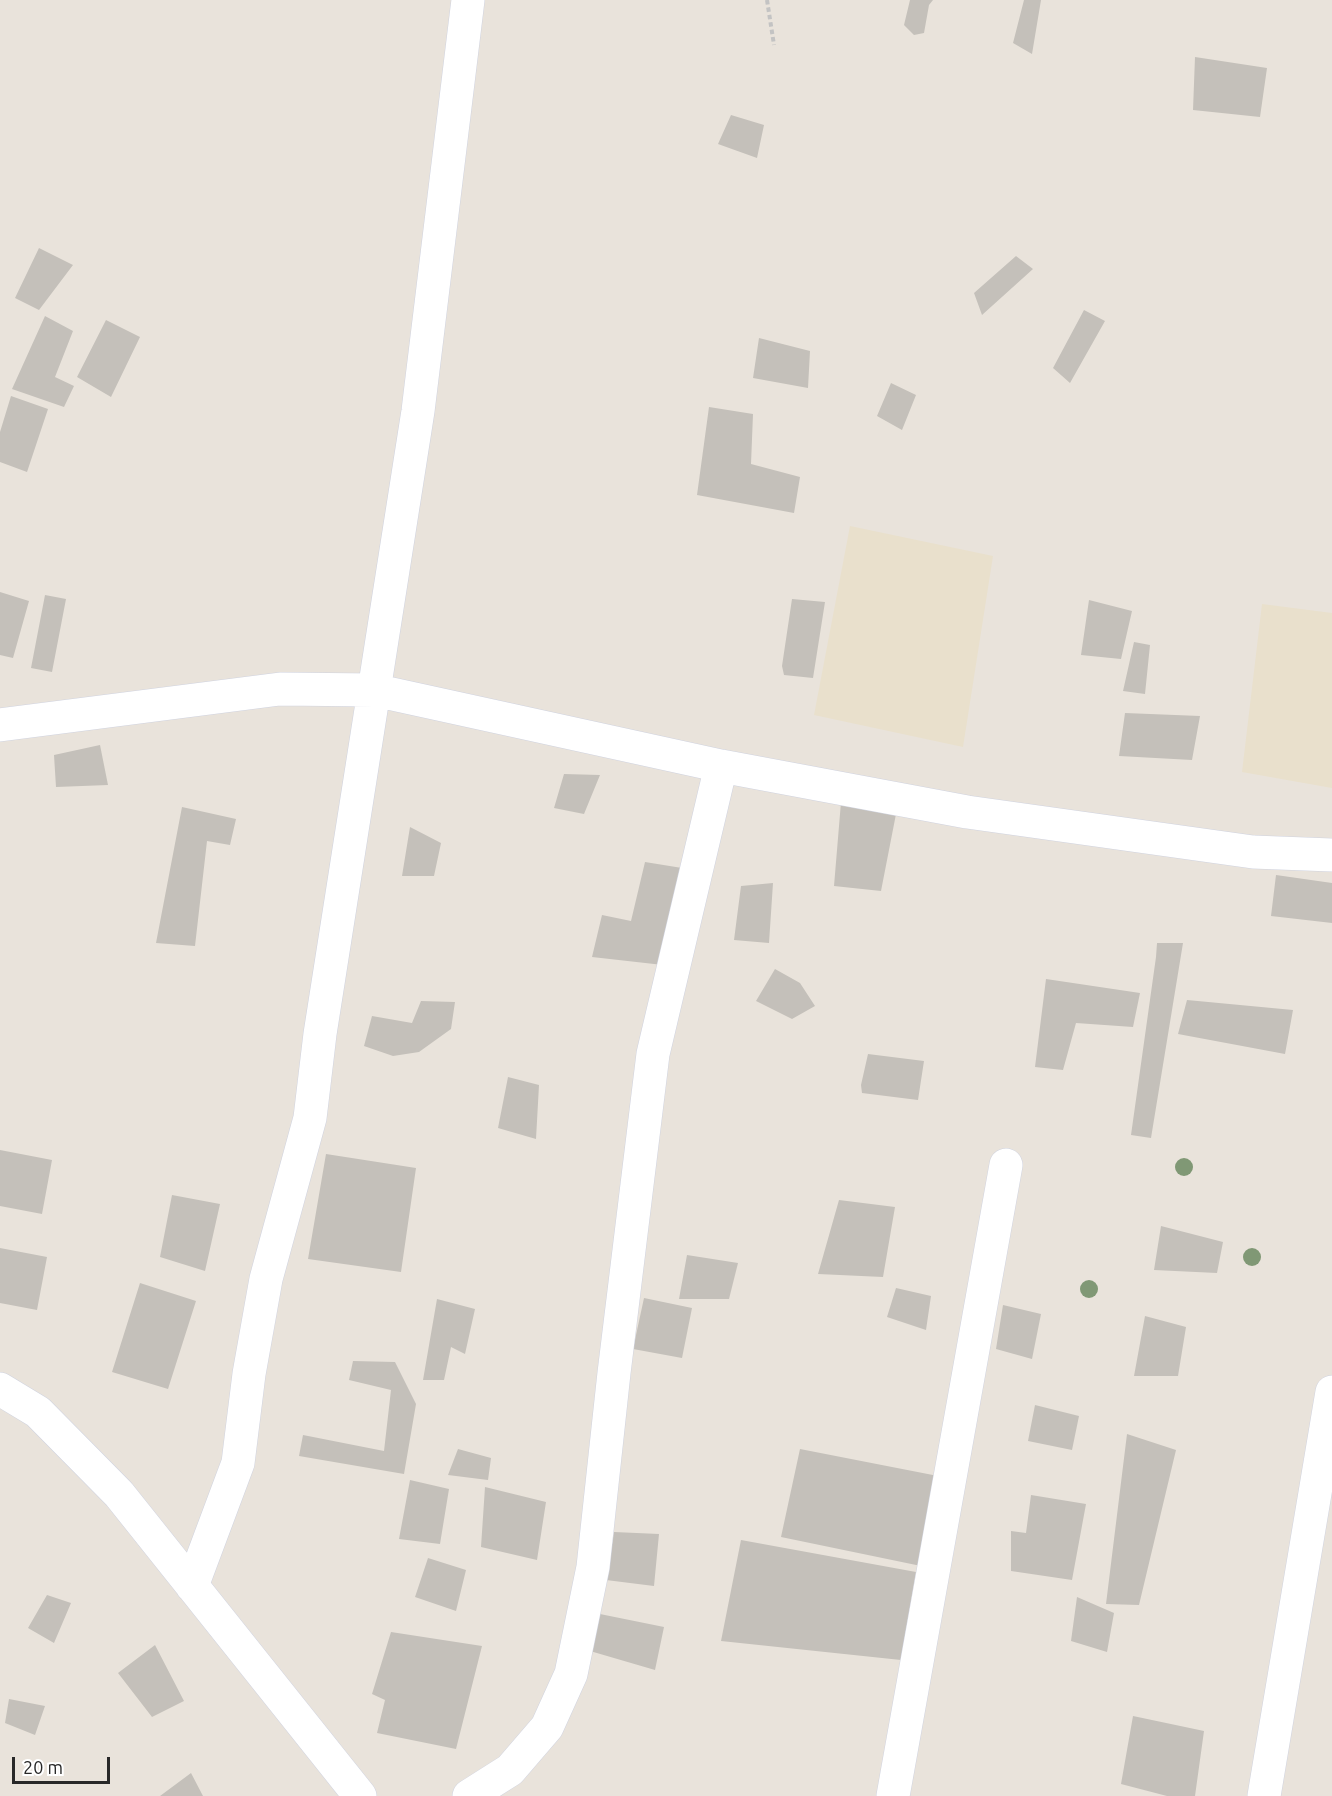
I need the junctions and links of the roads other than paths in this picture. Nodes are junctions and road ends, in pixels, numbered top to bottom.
1 (468, 0) edge
2 (374, 690) junction
3 (0, 725) edge
4 (721, 766) junction
5 (1332, 855) edge
6 (1006, 1165) dead end
7 (0, 1389) edge
8 (1332, 1392) edge
9 (192, 1586) junction
10 (360, 1796) edge
11 (470, 1796) edge
12 (893, 1796) edge
13 (1264, 1796) edge

1 - 2 street
2 - 3 street
2 - 4 street
2 - 9 street
4 - 5 street
4 - 11 street
6 - 12 street
7 - 9 street
8 - 13 street
9 - 10 street

